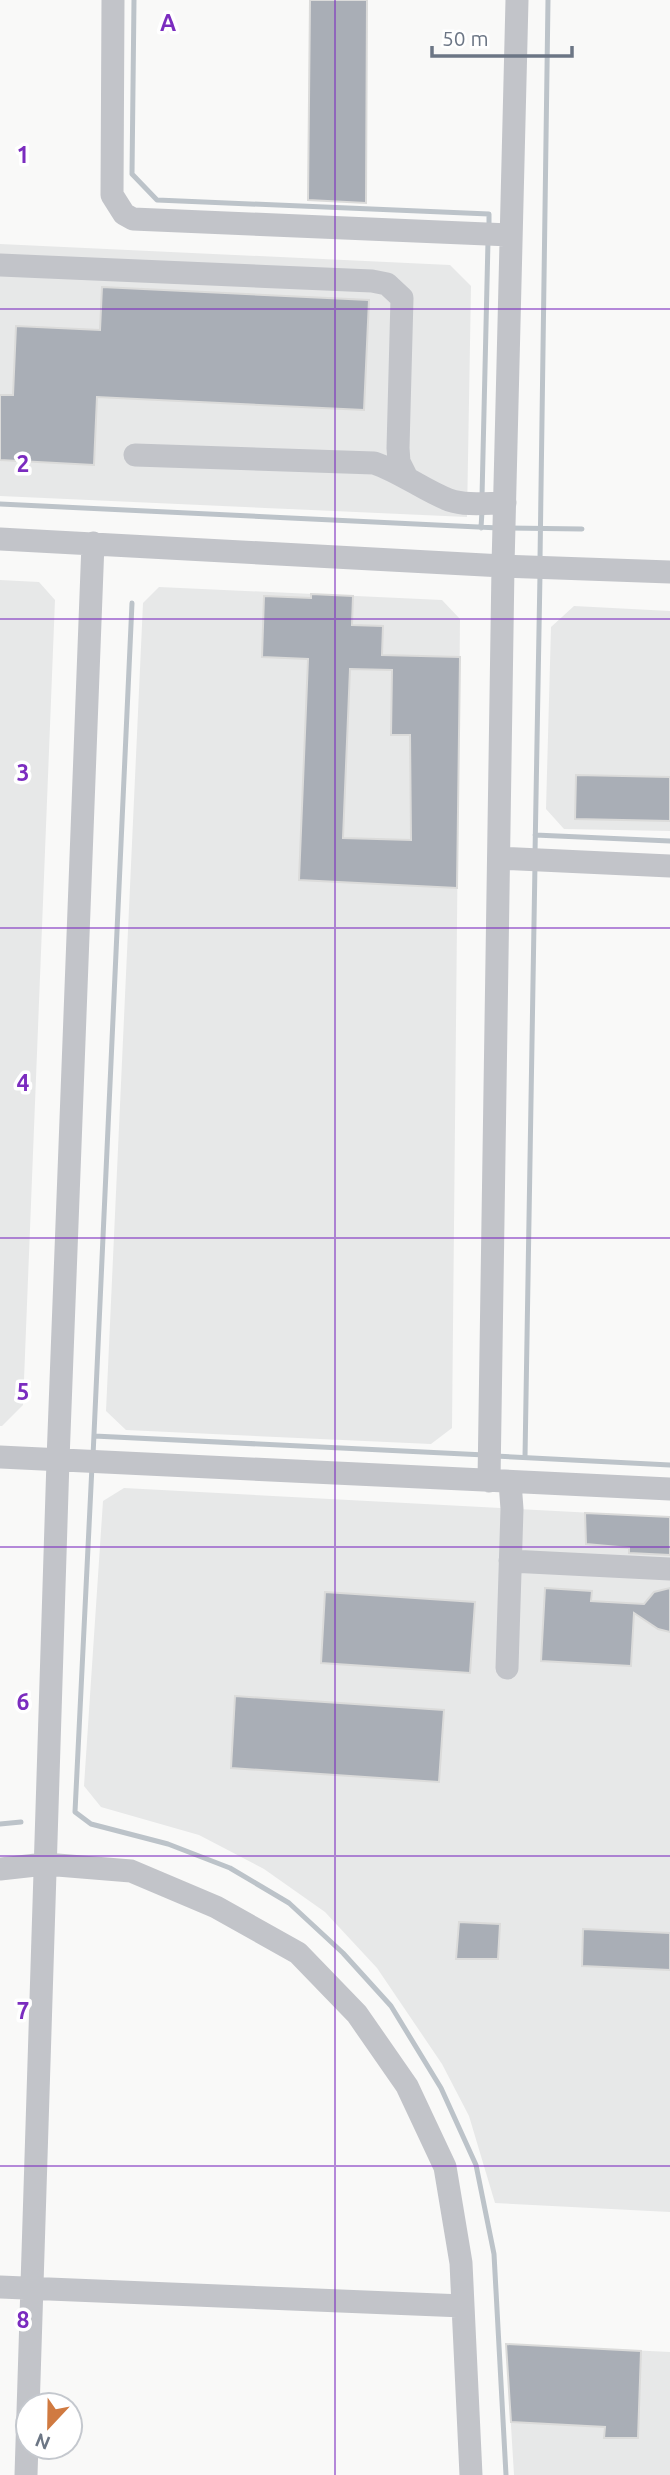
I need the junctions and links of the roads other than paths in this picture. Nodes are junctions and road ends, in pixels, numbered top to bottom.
1 (113, 0) edge
2 (517, 0) edge
3 (512, 235) junction
4 (0, 265) edge
5 (135, 455) dead end
6 (406, 476) junction
7 (505, 503) junction
8 (0, 539) edge
9 (93, 544) junction
10 (503, 566) junction
11 (670, 572) edge
12 (499, 858) junction
13 (670, 866) edge
14 (0, 1457) edge
15 (58, 1460) junction
16 (500, 1481) junction
17 (670, 1489) edge
18 (510, 1560) junction
19 (670, 1569) edge
20 (507, 1668) dead end
21 (45, 1864) junction
22 (0, 1868) edge
23 (0, 2287) edge
24 (32, 2288) junction
25 (463, 2306) junction
26 (26, 2475) edge
27 (471, 2475) edge

1 - 3 lane
2 - 3 lane
3 - 7 lane
4 - 6 lane
5 - 6 lane
6 - 7 lane
7 - 10 lane
8 - 9 lane
9 - 10 lane
9 - 15 lane
10 - 11 lane
10 - 12 lane
12 - 13 lane
12 - 16 lane
14 - 15 lane
15 - 16 lane
15 - 21 lane
16 - 17 lane
16 - 18 lane
18 - 19 lane
18 - 20 lane
21 - 22 lane
21 - 24 lane
21 - 25 lane
23 - 24 lane
24 - 25 lane
24 - 26 lane
25 - 27 lane

